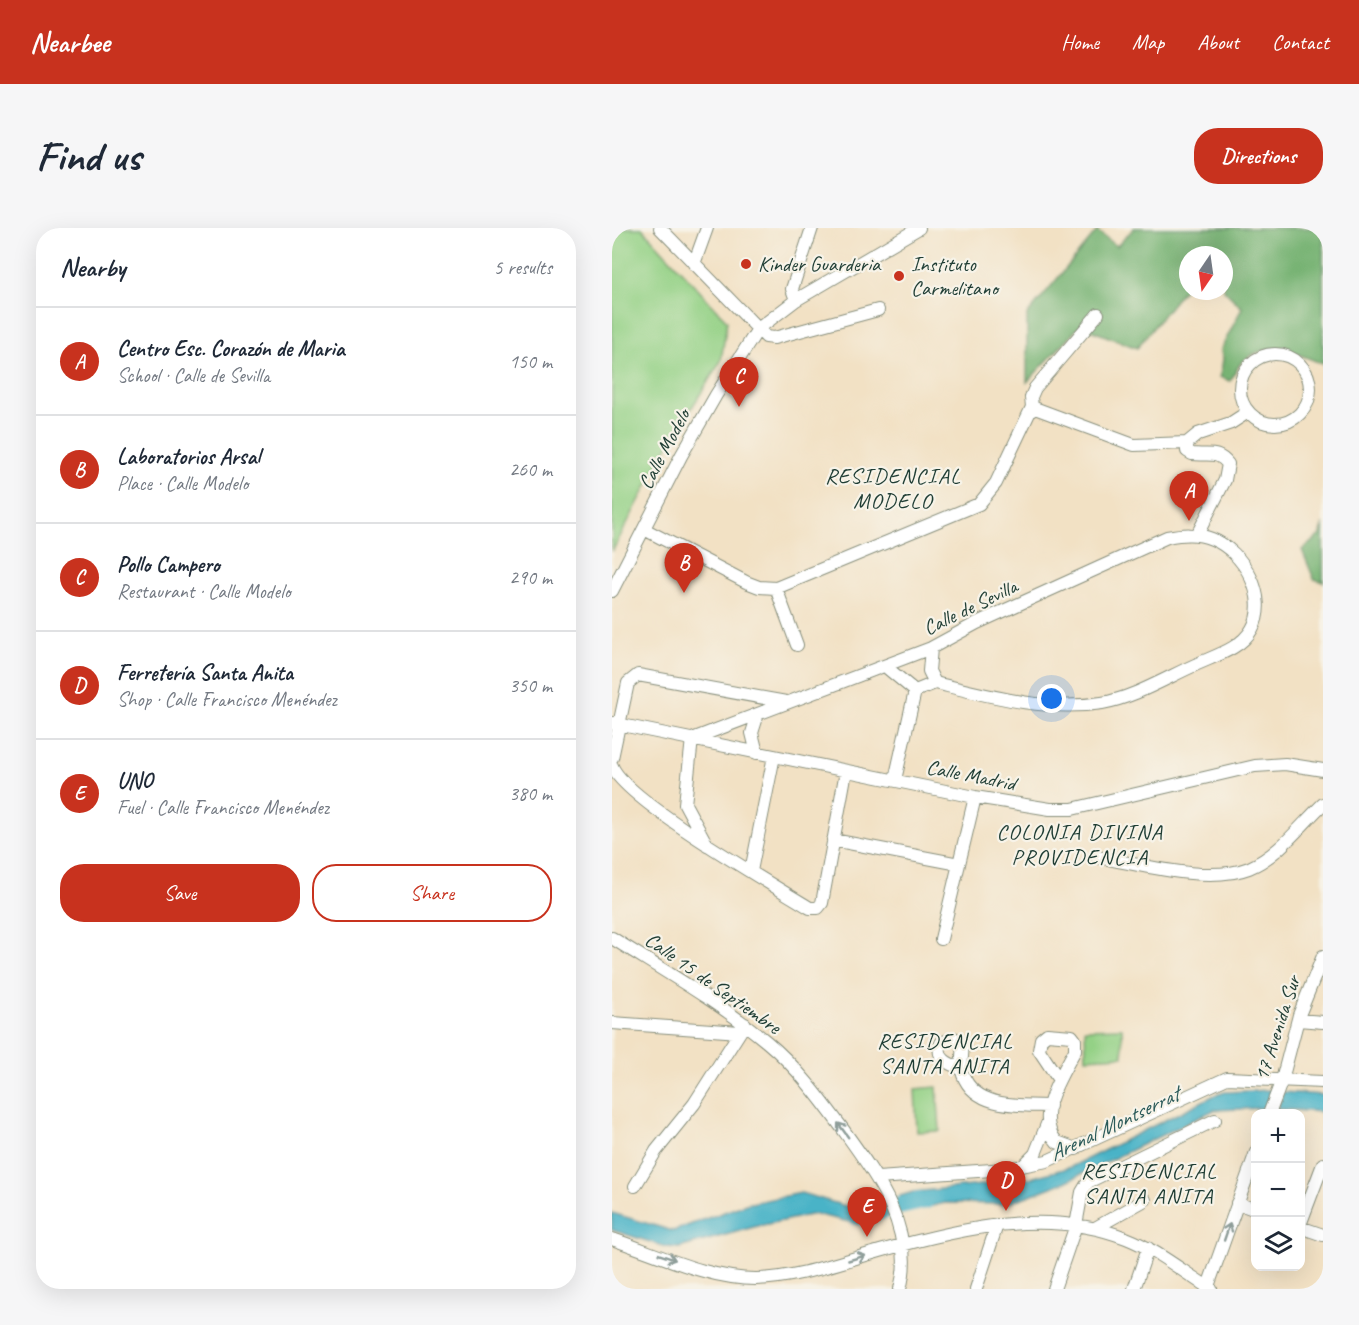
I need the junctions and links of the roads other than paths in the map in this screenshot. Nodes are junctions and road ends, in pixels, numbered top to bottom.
1 (660, 228) edge
2 (707, 228) edge
3 (812, 228) edge
4 (919, 228) edge
5 (694, 264) junction
6 (796, 300) junction
7 (878, 310) dead end
8 (1098, 314) dead end
9 (758, 329) junction
10 (1032, 407) junction
11 (1248, 412) junction
12 (1187, 443) junction
13 (644, 529) junction
14 (1197, 534) junction
15 (776, 588) junction
16 (612, 591) edge
17 (797, 645) dead end
18 (931, 648) junction
19 (886, 667) junction
20 (935, 683) junction
21 (915, 691) junction
22 (787, 703) junction
23 (758, 714) junction
24 (616, 723) edge
25 (693, 739) junction
26 (758, 753) junction
27 (774, 756) junction
28 (612, 758) edge
29 (612, 766) edge
30 (1323, 770) edge
31 (846, 771) junction
32 (895, 780) junction
33 (975, 796) junction
34 (1323, 804) edge
35 (833, 840) junction
36 (706, 845) junction
37 (1097, 857) dead end
38 (959, 864) junction
39 (751, 871) junction
40 (612, 938) edge
41 (941, 939) dead end
42 (1323, 956) edge
43 (1298, 1020) junction
44 (1323, 1022) edge
45 (612, 1023) edge
46 (742, 1028) junction
47 (962, 1069) dead end
48 (1059, 1080) dead end
49 (1323, 1082) edge
50 (1280, 1085) junction
51 (1050, 1106) junction
52 (1271, 1109) edge
53 (1215, 1120) dead end
54 (1047, 1124) junction
55 (1076, 1149) junction
56 (1252, 1163) edge
57 (1323, 1164) edge
58 (1022, 1166) junction
59 (878, 1178) junction
60 (636, 1186) dead end
61 (1145, 1200) dead end
62 (1237, 1203) junction
63 (1251, 1208) edge
64 (1303, 1217) edge
65 (997, 1225) junction
66 (1076, 1225) junction
67 (1095, 1228) junction
68 (1305, 1228) edge
69 (1323, 1235) edge
70 (612, 1239) edge
71 (903, 1245) junction
72 (1148, 1248) junction
73 (721, 1282) edge
74 (1209, 1288) edge
75 (900, 1289) edge
76 (976, 1289) edge
77 (1054, 1289) edge
78 (1134, 1289) edge

1 - 5 street
2 - 5 street
3 - 6 street
4 - 6 street, Calle Modelo
5 - 9 street
6 - 9 street, Calle Modelo
7 - 9 street
8 - 10 street
9 - 13 street, Calle Modelo
10 - 12 street
10 - 15 street
11 - 11 street
11 - 12 street
12 - 14 street
13 - 15 street
13 - 16 street, Calle Modelo
14 - 18 street, Calle de Sevilla
14 - 20 street
15 - 17 street
18 - 19 street, Calle de Sevilla
18 - 20 street
19 - 21 street
19 - 22 street, Calle de Sevilla
20 - 21 street
21 - 32 street
22 - 23 street, Calle de Sevilla
22 - 24 street
23 - 25 street, Calle de Sevilla
23 - 26 street
24 - 25 street, Calle Madrid
24 - 28 street
25 - 26 street, Calle Madrid
25 - 36 street
26 - 27 street, Calle Madrid
27 - 31 street, Calle Madrid
27 - 39 street
29 - 36 street
30 - 33 street, Calle Madrid
31 - 32 street, Calle Madrid
31 - 35 street
32 - 33 street, Calle Madrid
33 - 38 street
34 - 37 street
35 - 38 street
35 - 39 street
36 - 39 street
38 - 41 street
40 - 46 street, Calle 15 de Septiembre
42 - 43 street, 17 Avenida Sur
43 - 44 street
43 - 50 street, 17 Avenida Sur
45 - 46 street
59 -> 46 street, Calle 15 de Septiembre
46 - 60 street
47 - 51 street
48 - 51 street
49 - 50 street
50 - 52 street, 17 Avenida Sur
50 - 55 street
51 - 54 street
53 - 66 street
54 - 55 street
54 - 58 street
55 - 58 street
56 - 62 street
57 - 64 street
58 - 59 street
59 - 71 street, Calle 15 de Septiembre
61 - 67 street
62 - 63 street
74 -> 62 street
65 - 66 street
65 - 71 street
65 - 76 street
66 - 67 street
66 - 77 street
67 - 72 street
68 - 69 street
70 -> 73 street
73 -> 71 street
71 - 75 street, Calle 15 de Septiembre
72 - 74 street
72 - 78 street

